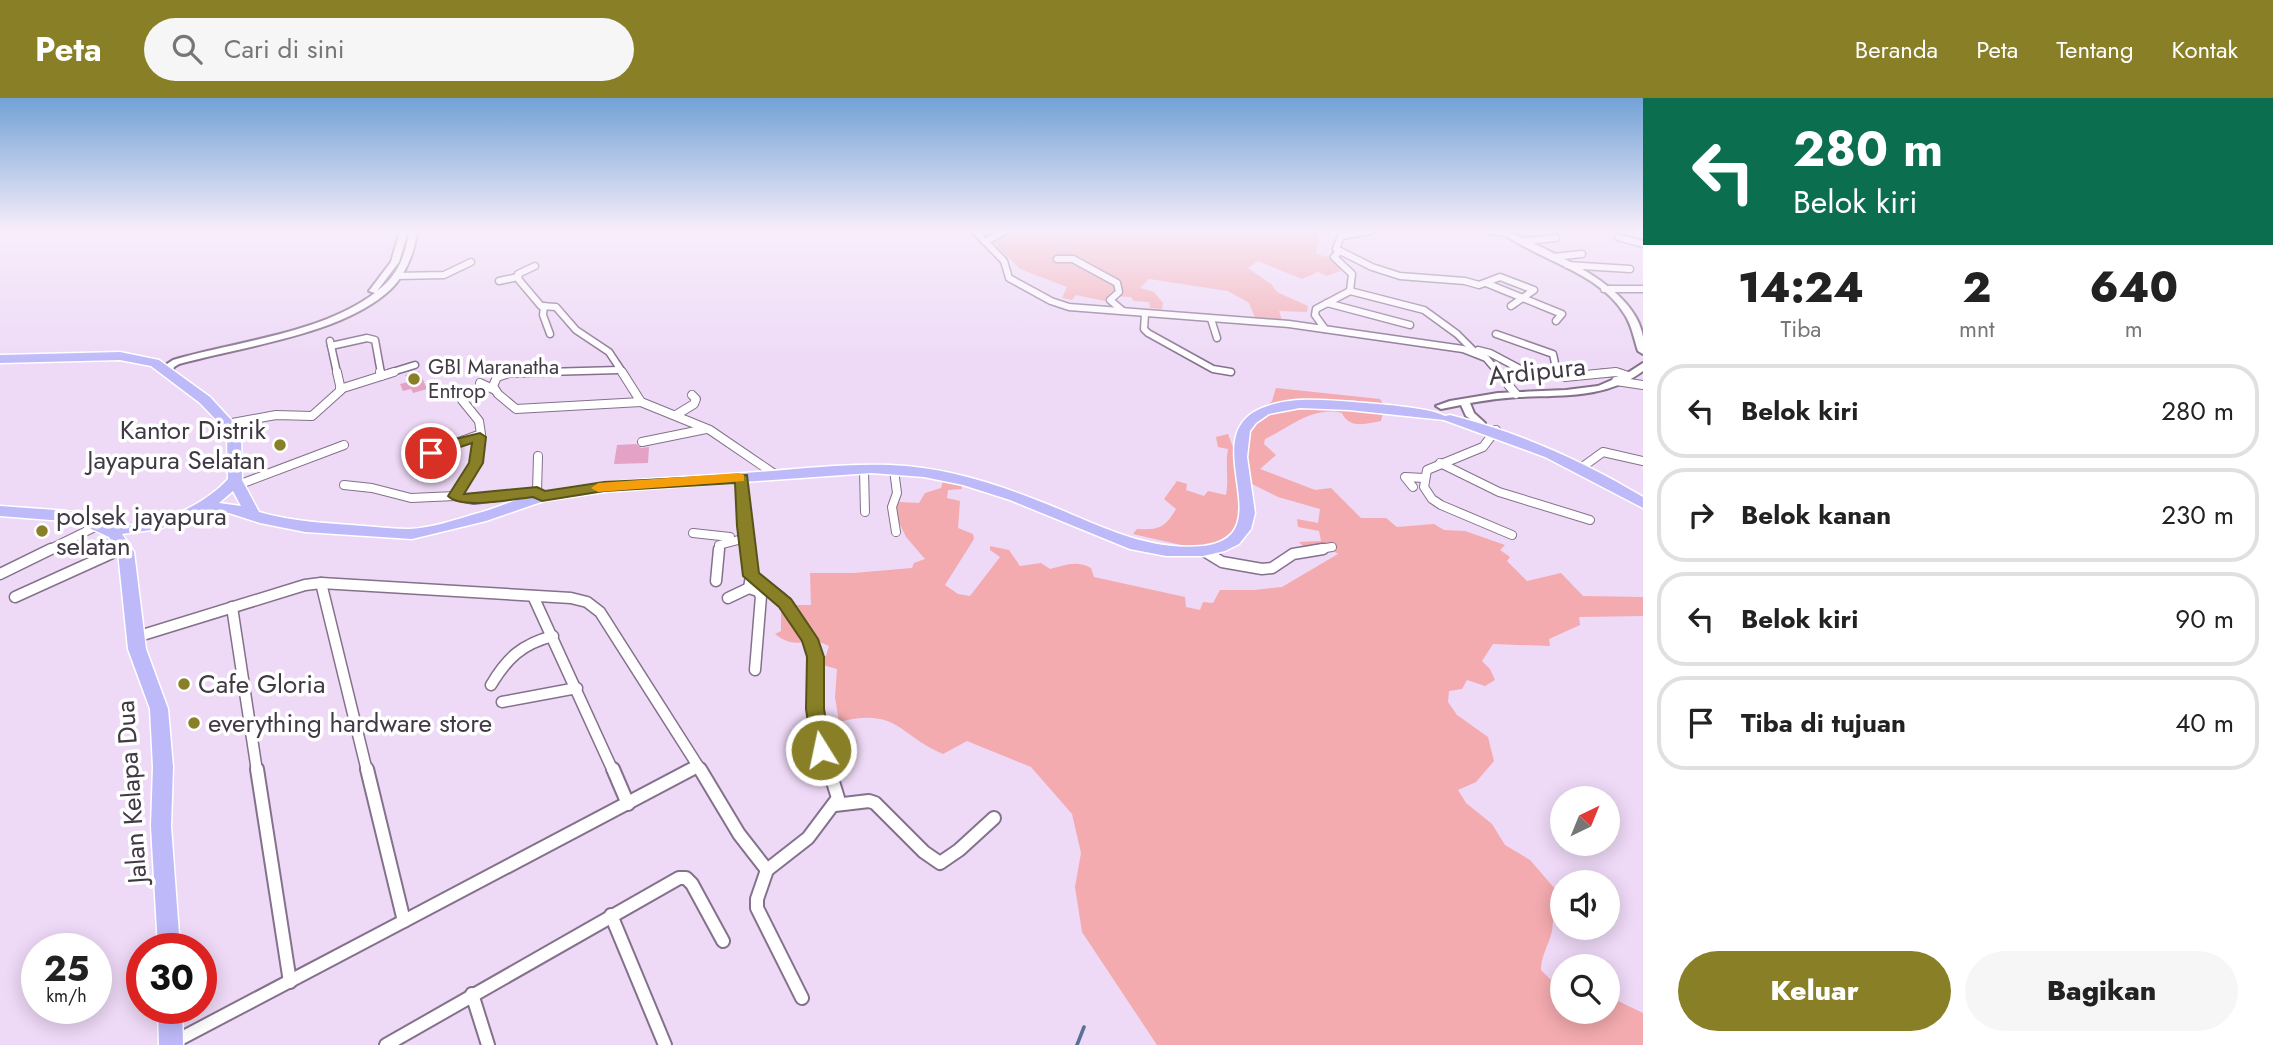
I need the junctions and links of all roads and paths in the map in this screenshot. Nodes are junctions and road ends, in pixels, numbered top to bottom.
1 (387, 275) edge
2 (435, 275) edge
3 (1009, 275) edge
4 (1103, 275) edge
5 (1352, 275) edge
6 (1397, 275) edge
7 (1582, 275) edge
8 (396, 276) joint
9 (518, 277) joint
10 (499, 281) dead end
11 (1486, 283) junction
12 (1604, 289) junction
13 (1643, 289) edge
14 (1350, 291) junction
15 (1524, 298) junction
16 (1327, 303) junction
17 (544, 306) junction
18 (1511, 306) dead end
19 (1126, 312) junction
20 (1145, 314) junction
21 (1211, 319) junction
22 (1556, 321) dead end
23 (1410, 325) dead end
24 (1325, 328) junction
25 (550, 334) dead end
26 (1496, 334) dead end
27 (1217, 338) dead end
28 (1474, 351) junction
29 (1643, 351) edge
30 (0, 359) edge
31 (155, 363) junction
32 (415, 365) dead end
33 (1643, 366) edge
34 (619, 370) junction
35 (1522, 370) dead end
36 (1231, 372) dead end
37 (168, 373) junction
38 (1630, 375) junction
39 (381, 376) junction
40 (1616, 382) junction
41 (480, 383) dead end
42 (1643, 383) edge
43 (340, 389) junction
44 (495, 390) junction
45 (1516, 394) junction
46 (692, 395) dead end
47 (462, 400) dead end
48 (642, 402) junction
49 (1451, 410) junction
50 (676, 415) junction
51 (227, 424) junction
52 (707, 429) junction
53 (1498, 432) junction
54 (480, 437) junction
55 (642, 442) dead end
56 (344, 444) dead end
57 (538, 456) dead end
58 (1643, 461) edge
59 (424, 462) dead end
60 (1440, 463) junction
61 (1581, 468) junction
62 (864, 470) junction
63 (894, 470) junction
64 (776, 475) junction
65 (742, 478) junction
66 (1424, 478) junction
67 (237, 482) junction
68 (344, 485) dead end
69 (1413, 487) dead end
70 (539, 494) junction
71 (455, 496) junction
72 (1643, 503) edge
73 (206, 507) junction
74 (0, 511) edge
75 (865, 512) dead end
76 (252, 514) junction
77 (1590, 520) dead end
78 (150, 526) junction
79 (103, 527) junction
80 (895, 532) dead end
81 (693, 533) dead end
82 (1512, 535) dead end
83 (746, 536) junction
84 (1332, 547) dead end
85 (125, 549) junction
86 (1204, 551) junction
87 (0, 574) edge
88 (751, 576) junction
89 (716, 581) dead end
90 (321, 583) junction
91 (749, 588) junction
92 (533, 596) junction
93 (16, 597) dead end
94 (728, 598) dead end
95 (232, 607) junction
96 (553, 636) junction
97 (136, 637) junction
98 (755, 670) dead end
99 (491, 685) dead end
100 (577, 688) junction
101 (502, 702) dead end
102 (698, 766) junction
103 (628, 804) junction
104 (835, 805) junction
105 (994, 818) dead end
106 (767, 870) junction
107 (611, 915) junction
108 (404, 921) junction
109 (168, 933) edge
110 (723, 941) dead end
111 (290, 982) junction
112 (472, 994) junction
113 (802, 998) dead end
114 (170, 1024) edge
115 (171, 1044) edge
116 (386, 1045) edge
117 (488, 1045) edge
118 (665, 1045) edge

1 - 31 street
2 - 8 street
3 - 19 street
4 - 19 street
5 - 14 street
6 - 11 street
7 - 12 street
8 - 37 street
9 - 10 street
9 - 17 street
11 - 15 street
11 - 15 street
12 - 13 street
12 - 29 street
14 - 16 street
14 - 28 street
15 - 18 street
15 - 22 street
16 - 23 street
16 - 24 street
17 - 25 street
17 - 34 street
19 - 20 street
20 - 21 street
20 - 36 street
21 - 24 street
21 - 27 street
24 - 28 street
26 - 38 street
28 - 35 street
28 - 45 street
30 - 31 highway
31 - 37 highway
32 - 39 street
33 - 38 street, Ardipura
34 - 44 street
34 - 48 street
37 - 51 highway
38 - 40 street, Ardipura
38 - 42 street
39 - 43 street
39 - 43 street
40 - 42 street
40 - 45 street, Ardipura
41 - 44 street
43 - 51 street
44 - 48 street
45 - 49 street, Ardipura
46 - 50 street
47 - 54 street
48 - 50 street
49 - 53 highway
49 - 53 highway
49 - 86 highway
50 - 52 street
51 - 67 highway
52 - 55 street
52 - 64 street
53 - 60 street
53 - 61 highway
54 - 59 street
54 - 71 street
56 - 67 street
57 - 70 street
58 - 61 street
60 - 66 street
60 - 77 street
61 - 72 highway
62 - 63 highway
62 - 64 highway
62 - 75 street
63 - 80 street
63 - 86 highway
64 - 65 highway
65 - 70 highway
65 - 83 street
66 - 69 street
66 - 82 street
67 - 73 highway
67 - 76 highway
68 - 71 street
70 - 71 street
70 - 76 highway
73 - 76 highway
73 - 78 highway
74 - 79 highway
78 - 79 highway
78 - 85 highway
79 - 85 highway
79 - 87 street
81 - 83 street
83 - 88 street
83 - 89 street
84 - 86 street
85 - 93 street
85 - 97 highway, Jalan Kelapa Dua
88 - 91 street
88 - 104 street
90 - 92 street
90 - 95 street
90 - 108 street
91 - 94 street
91 - 98 street
92 - 96 street
92 - 102 street
95 - 97 street
95 - 111 street
96 - 99 street
96 - 100 street
97 - 109 highway, Jalan Kelapa Dua
100 - 101 street
100 - 103 street
102 - 103 street
102 - 106 street
103 - 108 street
104 - 105 street
104 - 106 street
106 - 113 street
107 - 110 street
107 - 112 street
107 - 118 street
108 - 111 street
111 - 115 street
112 - 116 street
112 - 117 street
114 - 115 highway

